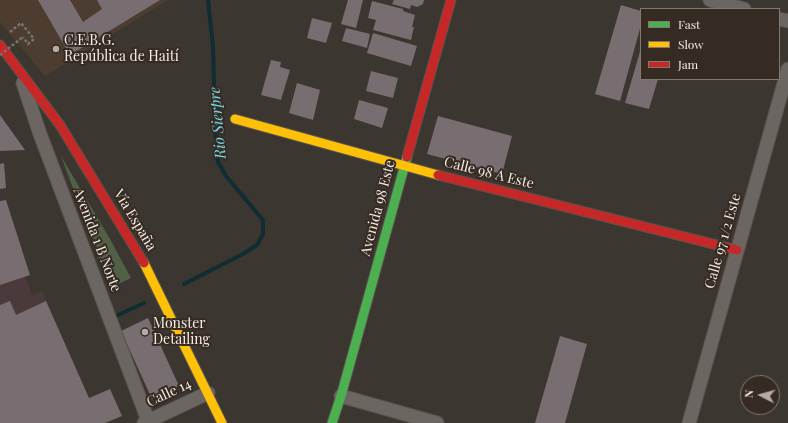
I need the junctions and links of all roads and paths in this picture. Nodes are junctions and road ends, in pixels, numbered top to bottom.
1 (451, 0) edge
2 (710, 0) edge
3 (740, 8) edge
4 (21, 23) dead end
5 (0, 45) edge
6 (0, 55) edge
7 (17, 67) junction
8 (788, 69) edge
9 (235, 119) dead end
10 (404, 166) junction
11 (737, 250) junction
12 (208, 393) junction
13 (341, 396) junction
14 (147, 422) edge
15 (222, 423) edge
16 (332, 423) edge
17 (437, 423) edge
18 (689, 423) edge

1 - 10 street, Avenida 98 Este
2 - 3 street
4 - 6 path, bridge
5 - 7 street, Vía España
7 - 12 street, Vía España
7 - 14 street, Avenida 1 B Norte
8 - 11 street, Calle 97 1/2 Este
9 - 10 street, Calle 98 A Este
10 - 11 street, Calle 98 A Este
10 - 13 street, Avenida 98 Este
11 - 18 street, Calle 97 1/2 Este
12 - 14 street, Calle 14
12 - 15 street, Vía España
13 - 16 street, Avenida 98 Este
13 - 17 street

